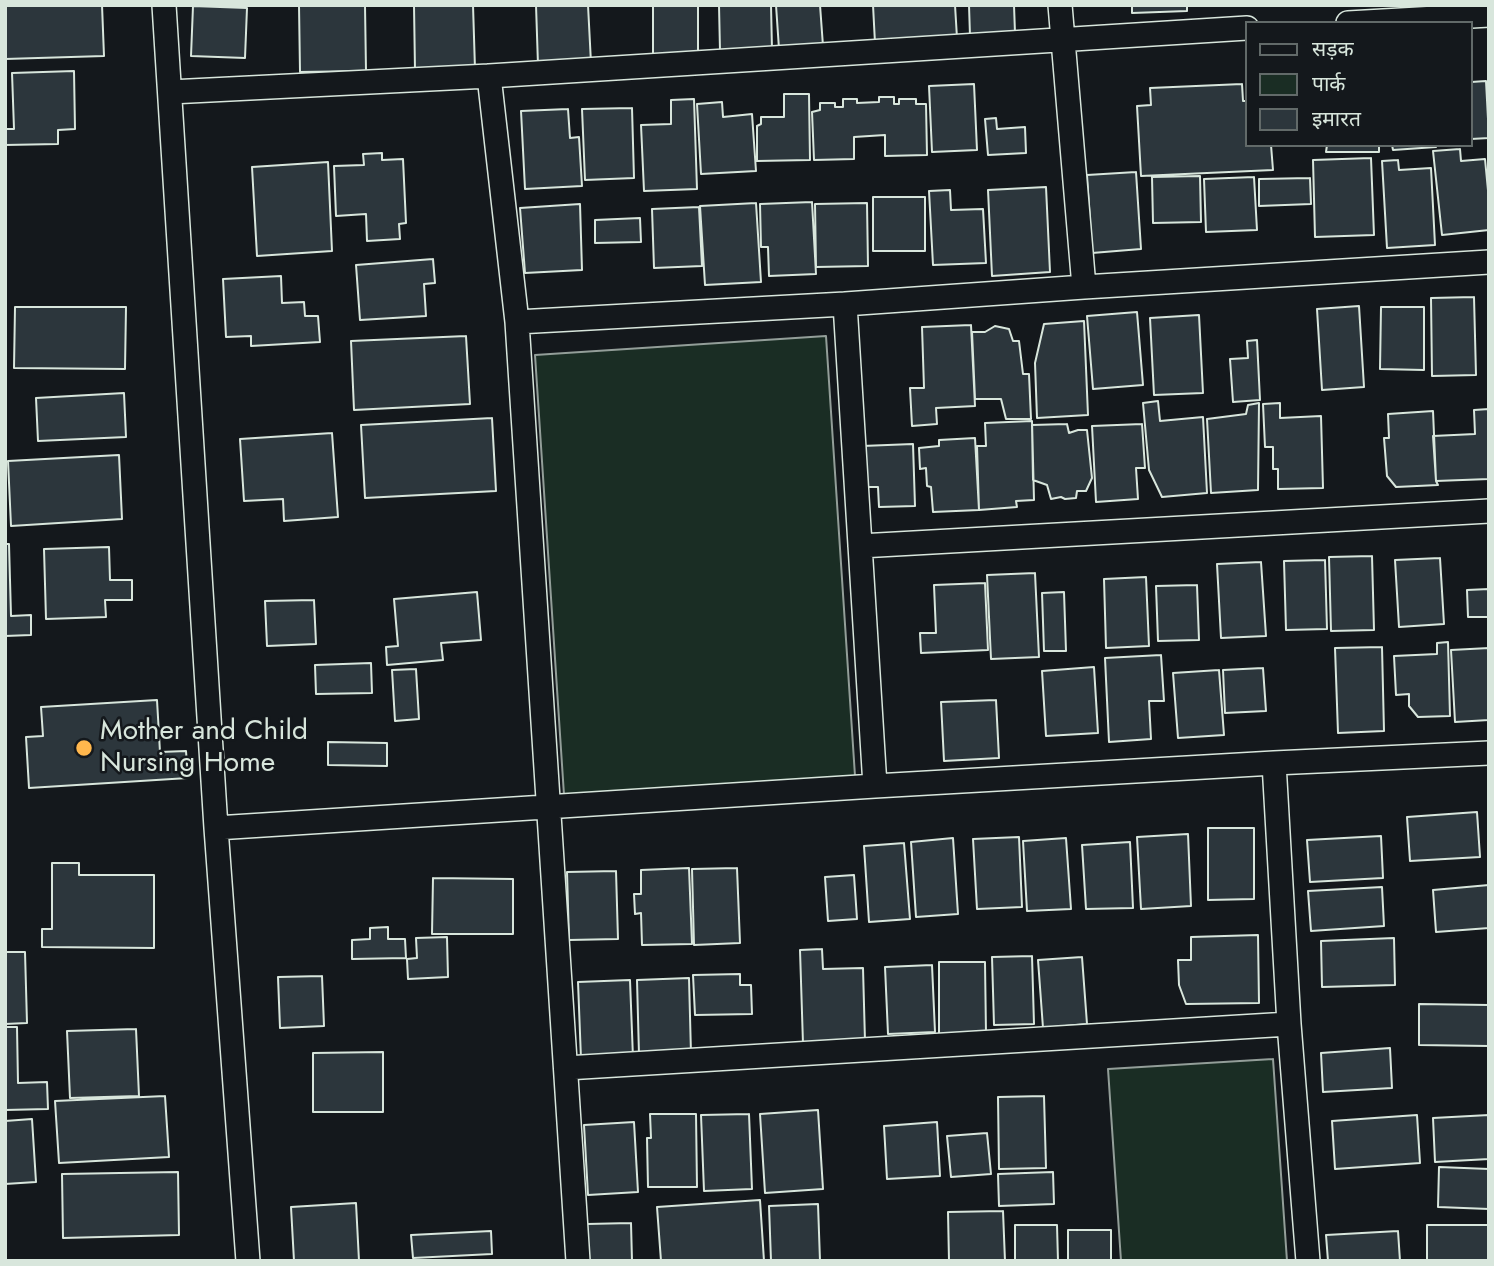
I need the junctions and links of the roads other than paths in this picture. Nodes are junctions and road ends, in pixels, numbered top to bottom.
1 (164, 5) edge
2 (1060, 5) edge
3 (1489, 15) edge
4 (1383, 21) edge
5 (1246, 28) edge
6 (1063, 39) junction
7 (489, 76) junction
8 (170, 92) junction
9 (1489, 262) edge
10 (1084, 287) junction
11 (845, 304) junction
12 (517, 321) junction
13 (1489, 511) edge
14 (860, 546) junction
15 (1489, 753) edge
16 (1274, 763) junction
17 (875, 786) junction
18 (548, 806) junction
19 (216, 828) junction
20 (1289, 1024) junction
21 (566, 1068) junction
22 (248, 1261) edge
23 (578, 1261) edge
24 (1308, 1261) edge

1 - 8 street
2 - 6 street
3 - 4 street
5 - 6 street
6 - 7 street
6 - 10 street
7 - 8 street
7 - 12 street
8 - 19 street
9 - 10 street
10 - 11 street
11 - 12 street
11 - 14 street
12 - 18 street
13 - 14 street
14 - 17 street
15 - 16 street
16 - 17 street
16 - 20 street
17 - 18 street
18 - 19 street
18 - 21 street
19 - 22 street
20 - 21 street
20 - 24 street
21 - 23 street

